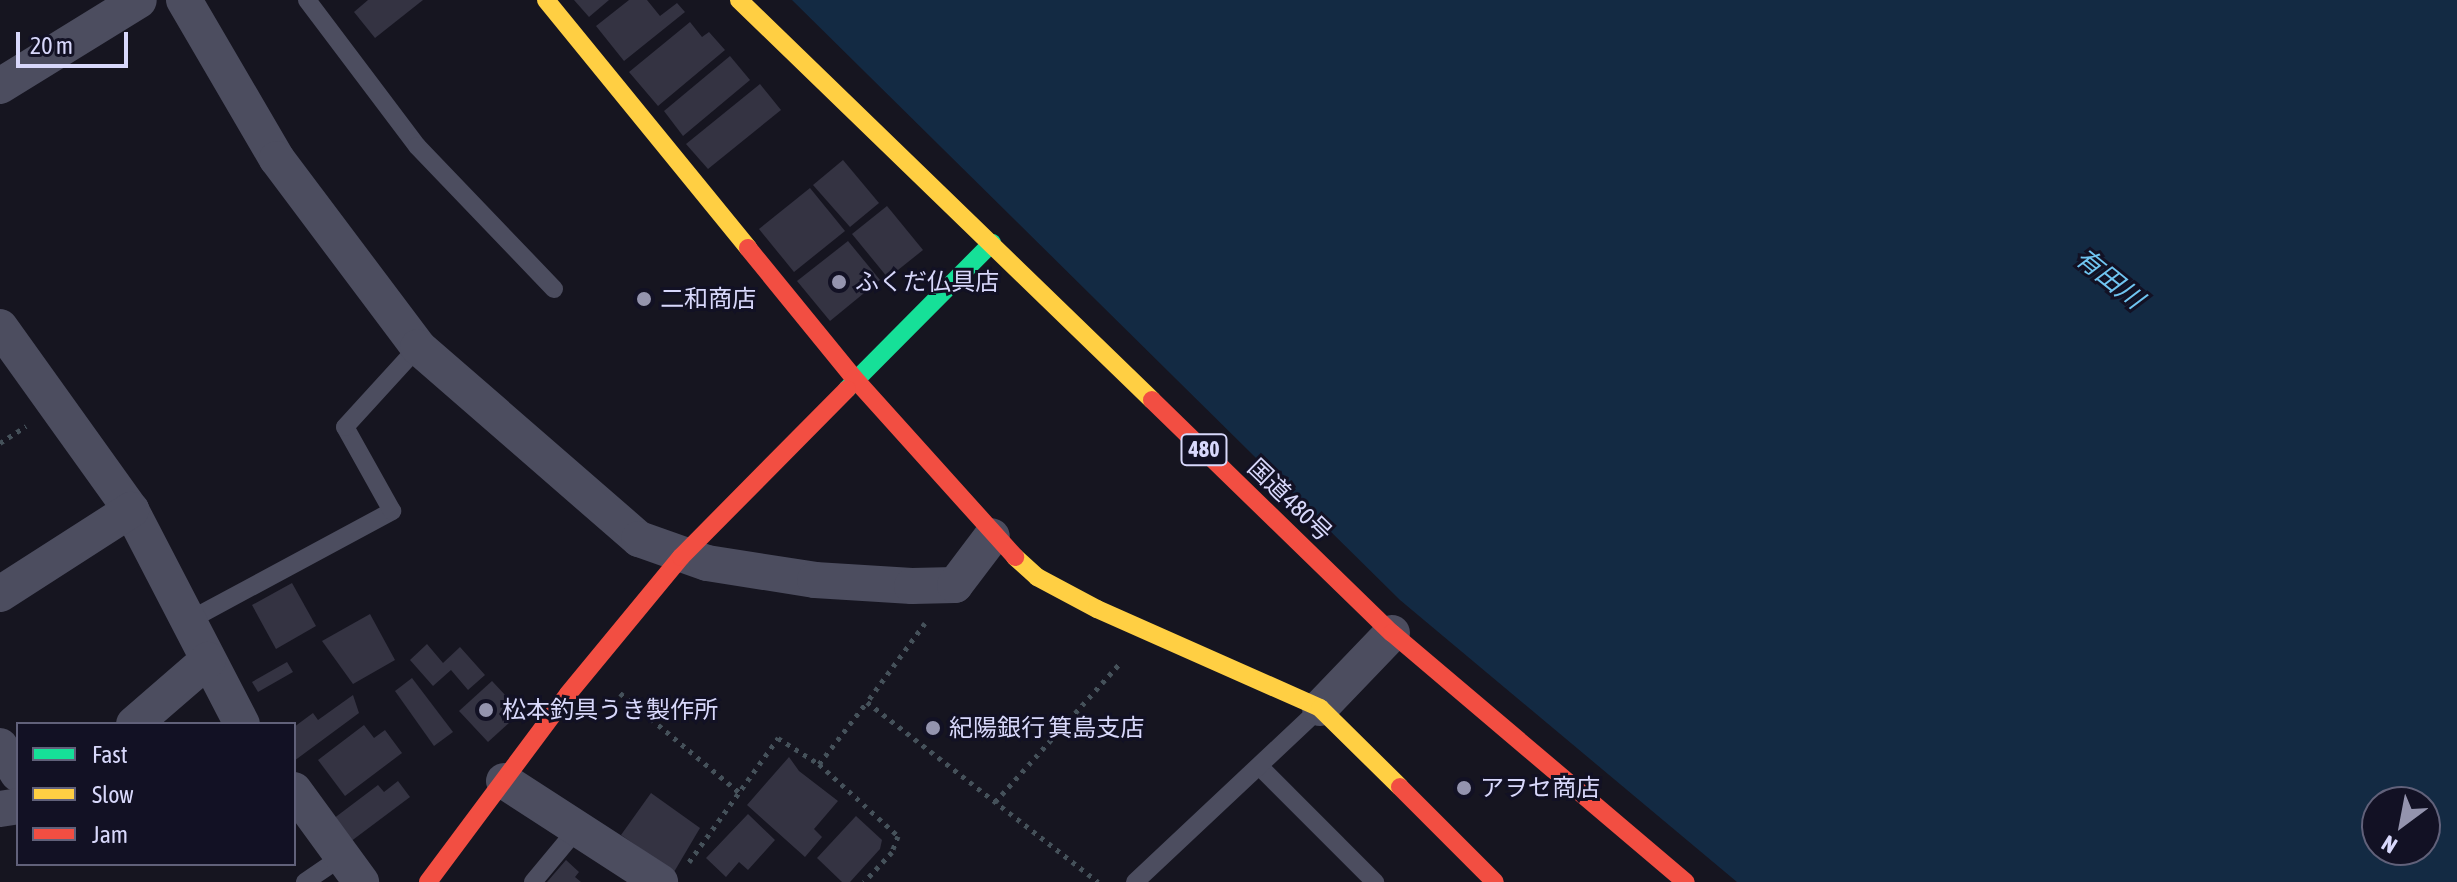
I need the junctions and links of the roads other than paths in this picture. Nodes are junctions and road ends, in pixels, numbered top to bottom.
1 (139, 0) edge
2 (184, 0) edge
3 (307, 0) edge
4 (546, 0) edge
5 (739, 0) edge
6 (0, 86) edge
7 (992, 243) junction
8 (554, 289) dead end
9 (0, 327) edge
10 (418, 347) junction
11 (854, 378) junction
12 (131, 510) junction
13 (992, 536) junction
14 (681, 557) junction
15 (0, 594) edge
16 (188, 621) junction
17 (1392, 633) junction
18 (208, 660) junction
19 (1320, 708) junction
20 (136, 722) edge
21 (241, 722) edge
22 (0, 746) edge
23 (1260, 767) junction
24 (16, 771) edge
25 (504, 781) junction
26 (296, 793) edge
27 (577, 829) junction
28 (352, 869) edge
29 (672, 876) edge
30 (305, 882) edge
31 (428, 882) edge
32 (533, 882) edge
33 (1135, 882) edge
34 (1375, 882) edge
35 (1495, 882) edge
36 (1686, 882) edge

1 - 6 street
2 - 10 street
3 - 8 lane
4 - 11 main road
5 - 7 main road, 国道480号 / 480
7 - 11 main road
7 - 17 main road, 国道480号 / 480
9 - 12 street
10 - 14 street
10 - 16 lane
11 - 13 main road
11 - 14 main road
12 - 15 street
12 - 16 street
13 - 14 street
13 - 19 main road
14 - 25 main road
16 - 18 street
17 - 19 street
17 - 36 main road, 国道480号 / 480
18 - 20 street
18 - 21 street
19 - 23 lane
19 - 35 main road
22 - 24 street
23 - 33 lane
23 - 34 lane
25 - 27 street
25 - 31 main road
26 - 28 street
27 - 29 street
27 - 32 lane
28 - 30 lane

